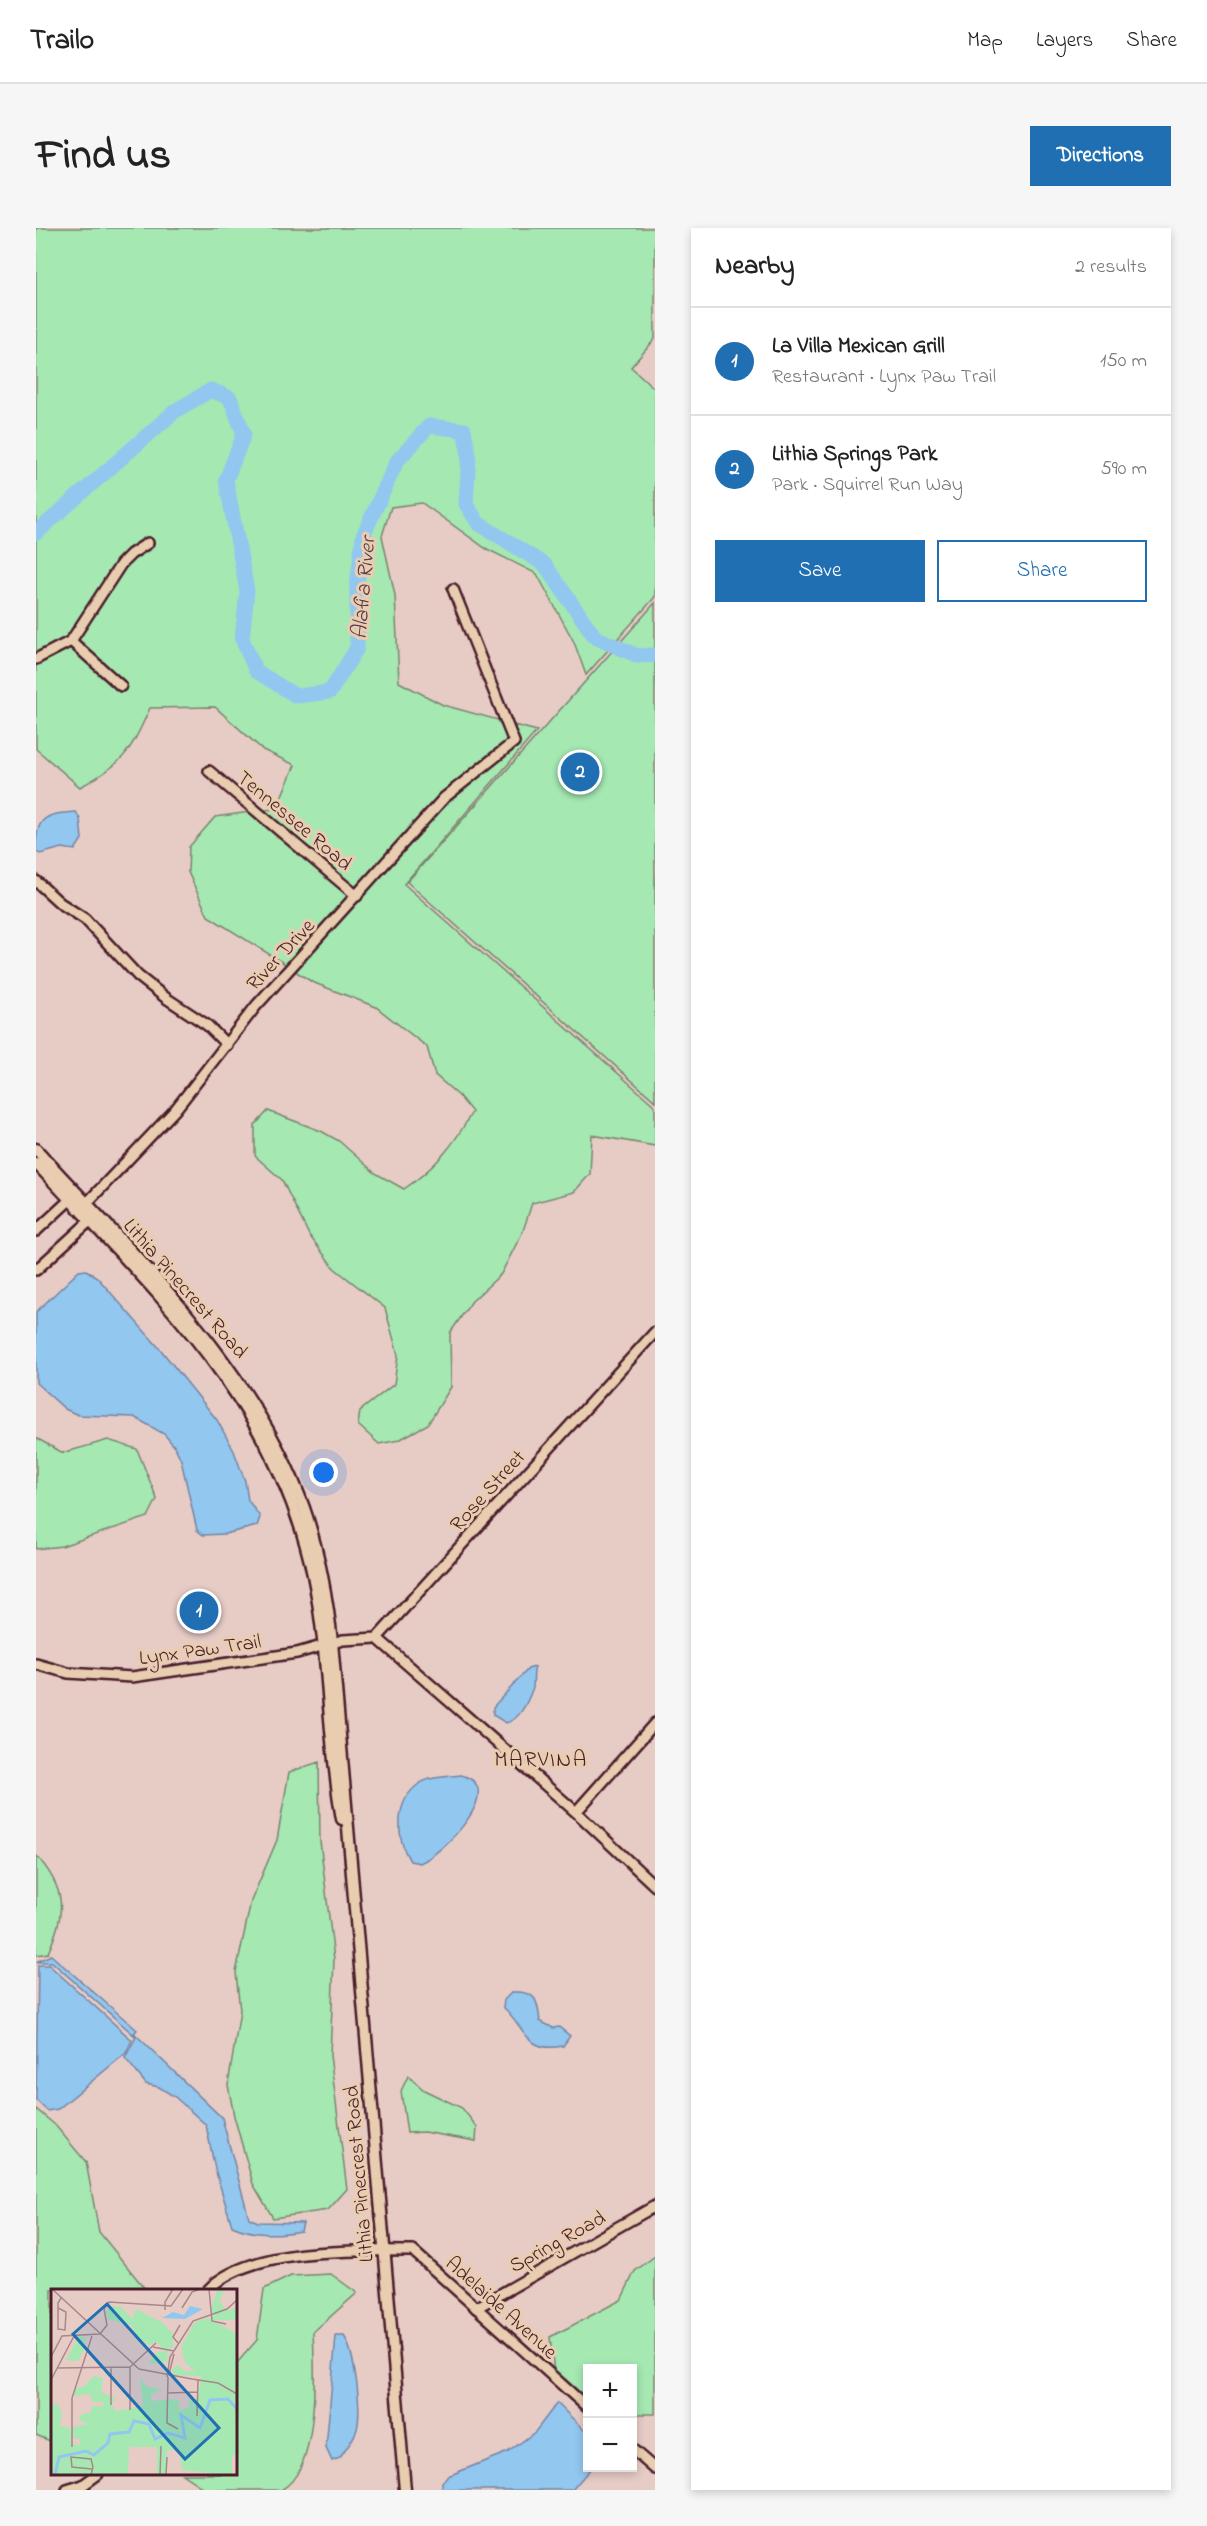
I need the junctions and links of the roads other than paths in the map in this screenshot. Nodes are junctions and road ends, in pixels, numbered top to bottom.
1 (148, 543) dead end
2 (453, 589) dead end
3 (71, 640) junction
4 (36, 659) edge
5 (121, 686) dead end
6 (209, 771) dead end
7 (36, 881) edge
8 (357, 896) junction
9 (227, 1045) junction
10 (36, 1149) edge
11 (36, 1163) edge
12 (73, 1197) junction
13 (86, 1204) junction
14 (93, 1218) junction
15 (36, 1231) edge
16 (36, 1270) edge
17 (655, 1332) edge
18 (377, 1638) junction
19 (328, 1644) junction
20 (36, 1664) edge
21 (655, 1724) edge
22 (576, 1812) junction
23 (655, 1886) edge
24 (655, 2206) edge
25 (385, 2251) junction
26 (209, 2289) edge
27 (476, 2308) junction
28 (583, 2404) edge
29 (637, 2453) edge
30 (655, 2469) edge
31 (97, 2475) edge
32 (84, 2487) edge
33 (67, 2490) edge
34 (405, 2490) edge

1 - 3 street
2 - 8 street, River Drive
3 - 4 street
3 - 5 street
6 - 8 street, Tennessee Road
7 - 9 street
8 - 9 street, River Drive
9 - 13 street, River Drive
10 - 12 main road, Lithia Pinecrest Road
11 - 12 main road, Lithia Pinecrest Road
12 - 13 main road, Lithia Pinecrest Road
12 - 14 main road, Lithia Pinecrest Road
12 - 15 street
13 - 14 main road, Lithia Pinecrest Road
14 - 16 street
14 - 19 main road, Lithia Pinecrest Road
17 - 18 street, Rose Street
18 - 19 street
18 - 22 street
19 - 20 street, Lynx Paw Trail
19 - 25 main road, Lithia Pinecrest Road
21 - 22 street
22 - 23 street
24 - 27 street, Spring Road
25 - 26 street, Adelaide Avenue
25 - 27 street, Adelaide Avenue
25 - 34 main road, Lithia Pinecrest Road
27 - 28 street, Adelaide Avenue
29 - 30 street
31 - 32 street
32 - 33 street

